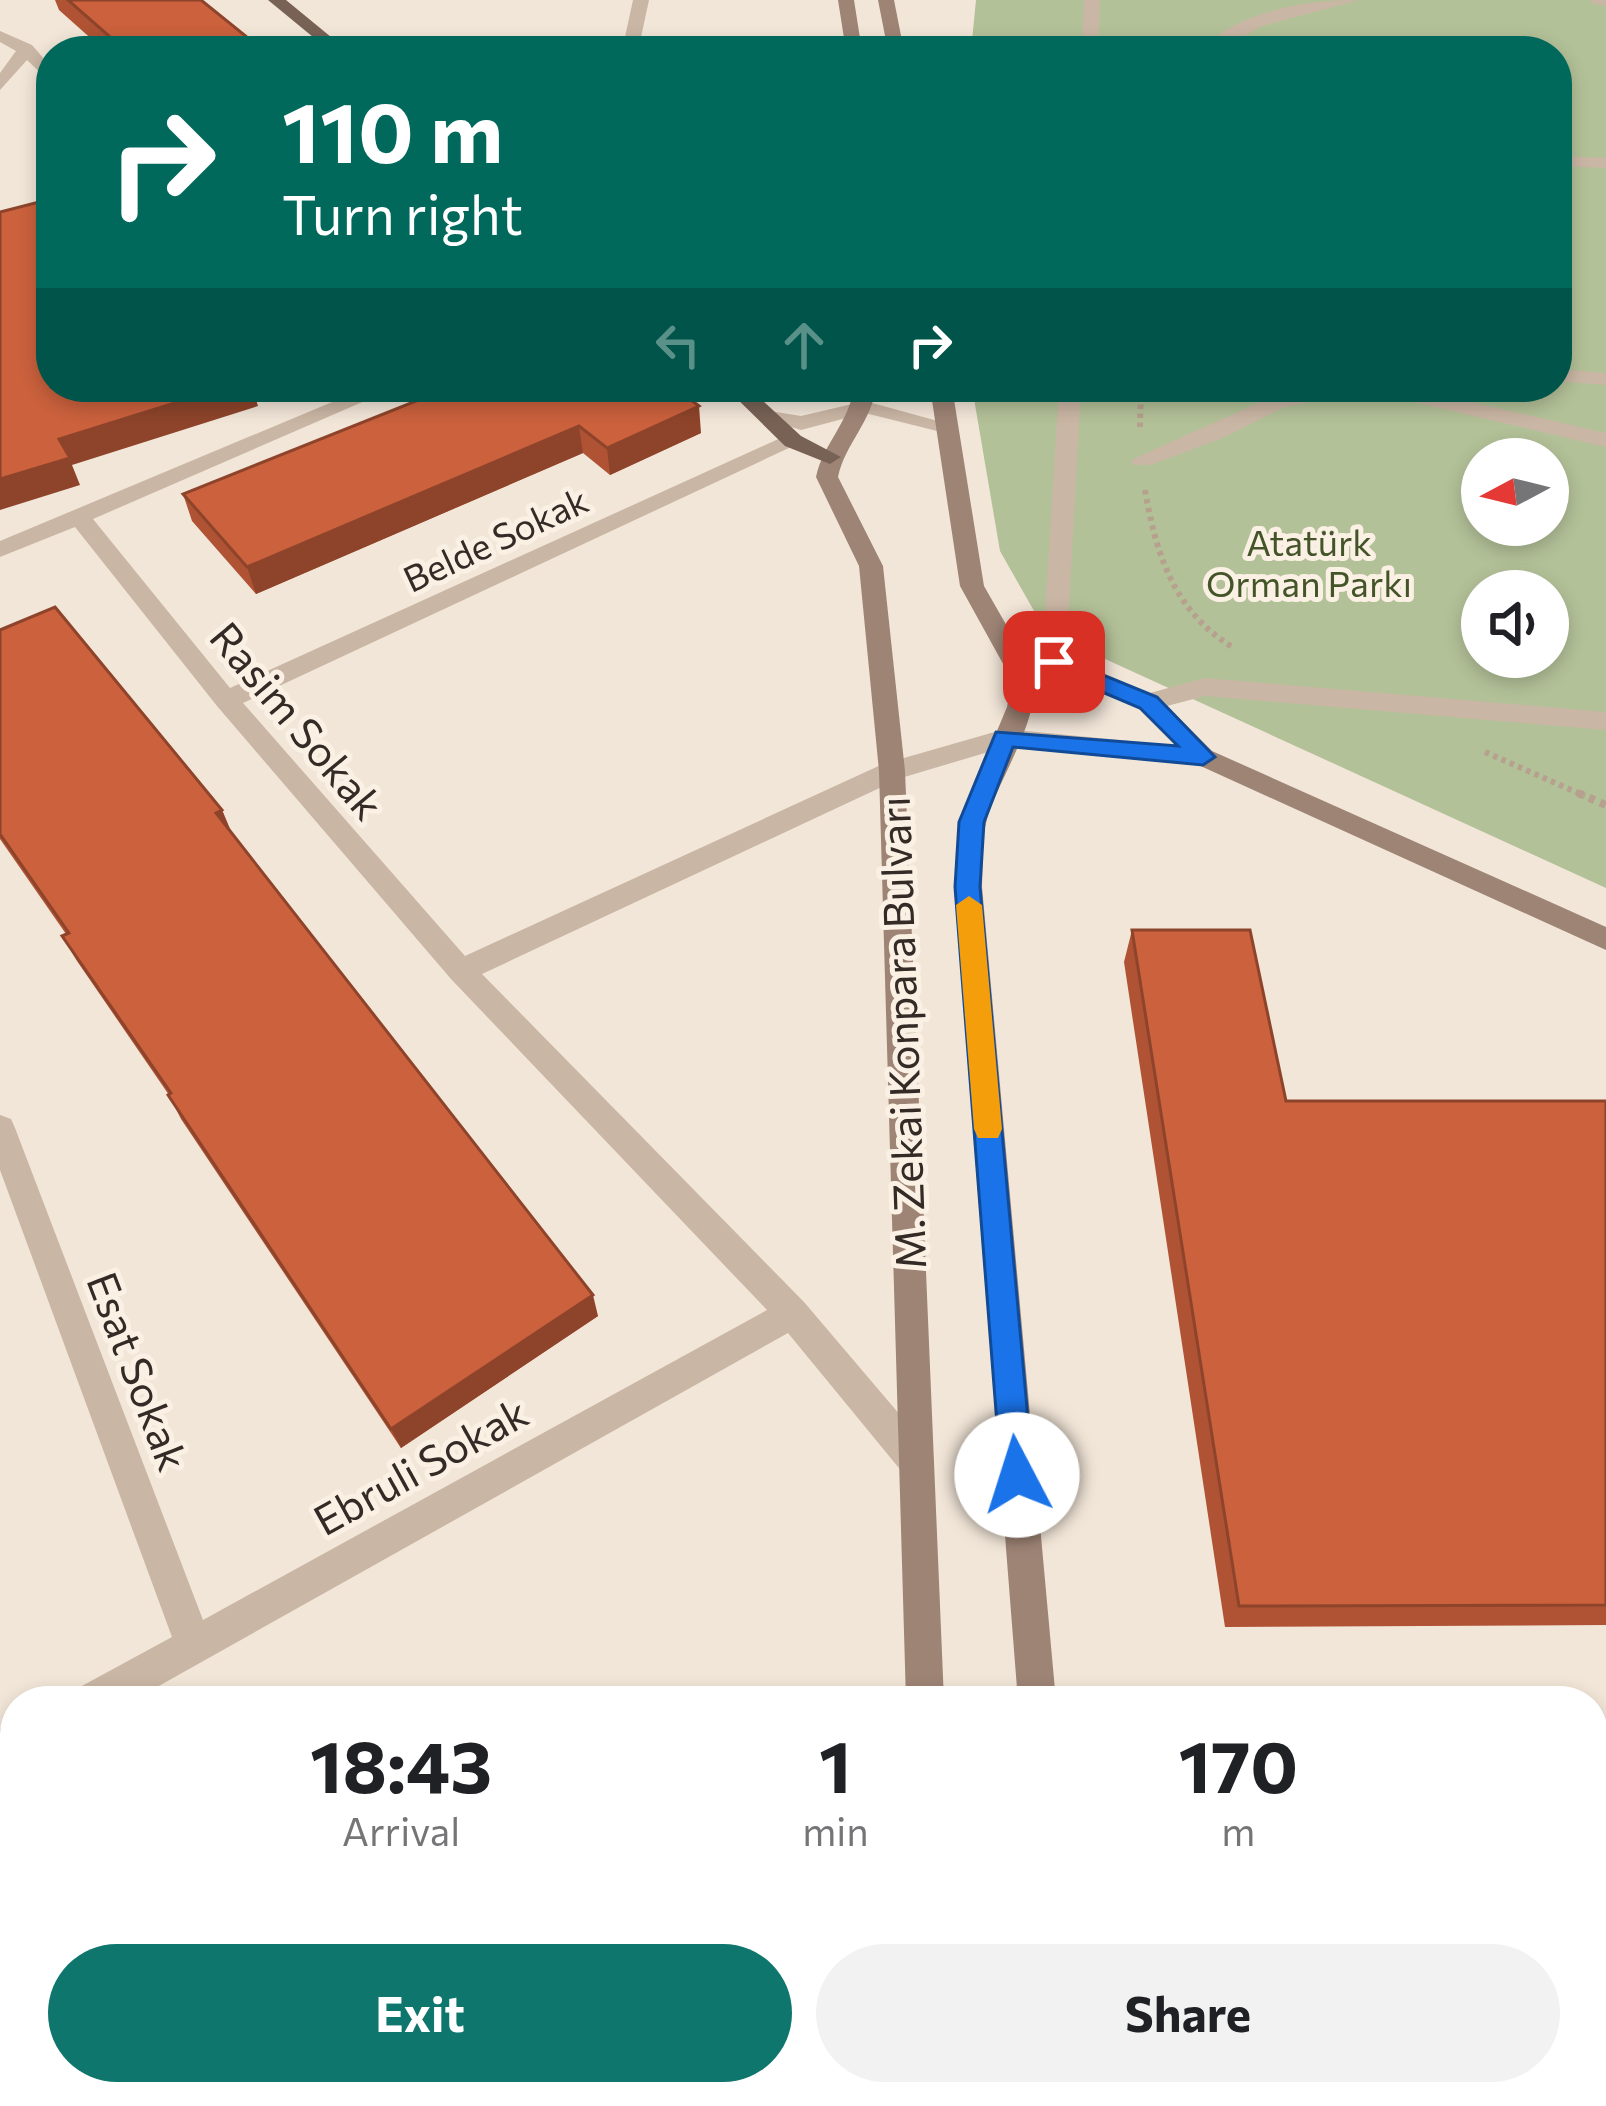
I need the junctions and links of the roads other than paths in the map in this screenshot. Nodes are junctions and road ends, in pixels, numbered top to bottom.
1 (276, 0) edge
2 (641, 0) edge
3 (846, 0) edge
4 (886, 0) edge
5 (1092, 0) edge
6 (1352, 0) edge
7 (0, 36) edge
8 (321, 36) edge
9 (633, 36) edge
10 (852, 36) edge
11 (893, 36) edge
12 (1091, 36) edge
13 (1224, 36) edge
14 (26, 49) junction
15 (36, 61) edge
16 (0, 85) edge
17 (1572, 161) edge
18 (1606, 164) edge
19 (1572, 376) edge
20 (1606, 379) edge
21 (1572, 387) edge
22 (1606, 389) edge
23 (329, 402) edge
24 (351, 402) edge
25 (754, 402) edge
26 (853, 402) edge
27 (862, 402) edge
28 (879, 402) edge
29 (943, 402) edge
30 (1069, 402) edge
31 (1278, 402) edge
32 (1454, 402) edge
33 (335, 409) junction
34 (770, 416) junction
35 (945, 426) junction
36 (1606, 440) edge
37 (794, 441) junction
38 (830, 457) junction
39 (1142, 460) road end
40 (79, 517) junction
41 (0, 550) edge
42 (1011, 649) junction
43 (1054, 662) junction
44 (226, 700) junction
45 (1148, 702) junction
46 (1606, 721) edge
47 (1005, 738) junction
48 (1203, 757) junction
49 (892, 771) junction
50 (1606, 939) edge
51 (461, 971) junction
52 (0, 1128) edge
53 (791, 1313) junction
54 (916, 1460) junction
55 (194, 1646) junction
56 (121, 1686) edge
57 (925, 1686) edge
58 (1035, 1686) edge

1 - 8 main road
2 - 9 street
3 - 10 main road
4 - 11 main road
5 - 12 street
6 - 13 street
7 - 14 street
14 - 15 street
14 - 16 street
17 - 18 street
19 - 20 street
21 - 22 street
23 - 33 street
24 - 33 street
25 - 34 main road
26 - 34 street
27 - 38 main road
28 - 35 street
29 - 35 main road, M. Zekai Konpara Bulvarı
30 - 43 street
31 - 39 street
32 - 36 street
33 - 40 street
34 - 37 main road
35 - 42 main road, M. Zekai Konpara Bulvarı
37 - 38 main road
37 - 44 street, Belde Sokak
38 - 49 main road, M. Zekai Konpara Bulvarı
40 - 41 street
40 - 44 street, Rasim Sokak
42 - 43 main road
42 - 47 main road, M. Zekai Konpara Bulvarı
43 - 45 main road
44 - 51 street, Rasim Sokak
45 - 46 street
45 - 48 main road
47 - 48 street
47 - 49 street
47 - 58 main road, M. Zekai Konpara Bulvarı
48 - 50 main road
49 - 51 street
49 - 54 main road, M. Zekai Konpara Bulvarı
51 - 53 street, Rasim Sokak
52 - 55 street, Esat Sokak
53 - 54 street, Rasim Sokak
53 - 55 street, Ebruli Sokak
54 - 57 main road, M. Zekai Konpara Bulvarı
55 - 56 street, Ebruli Sokak

